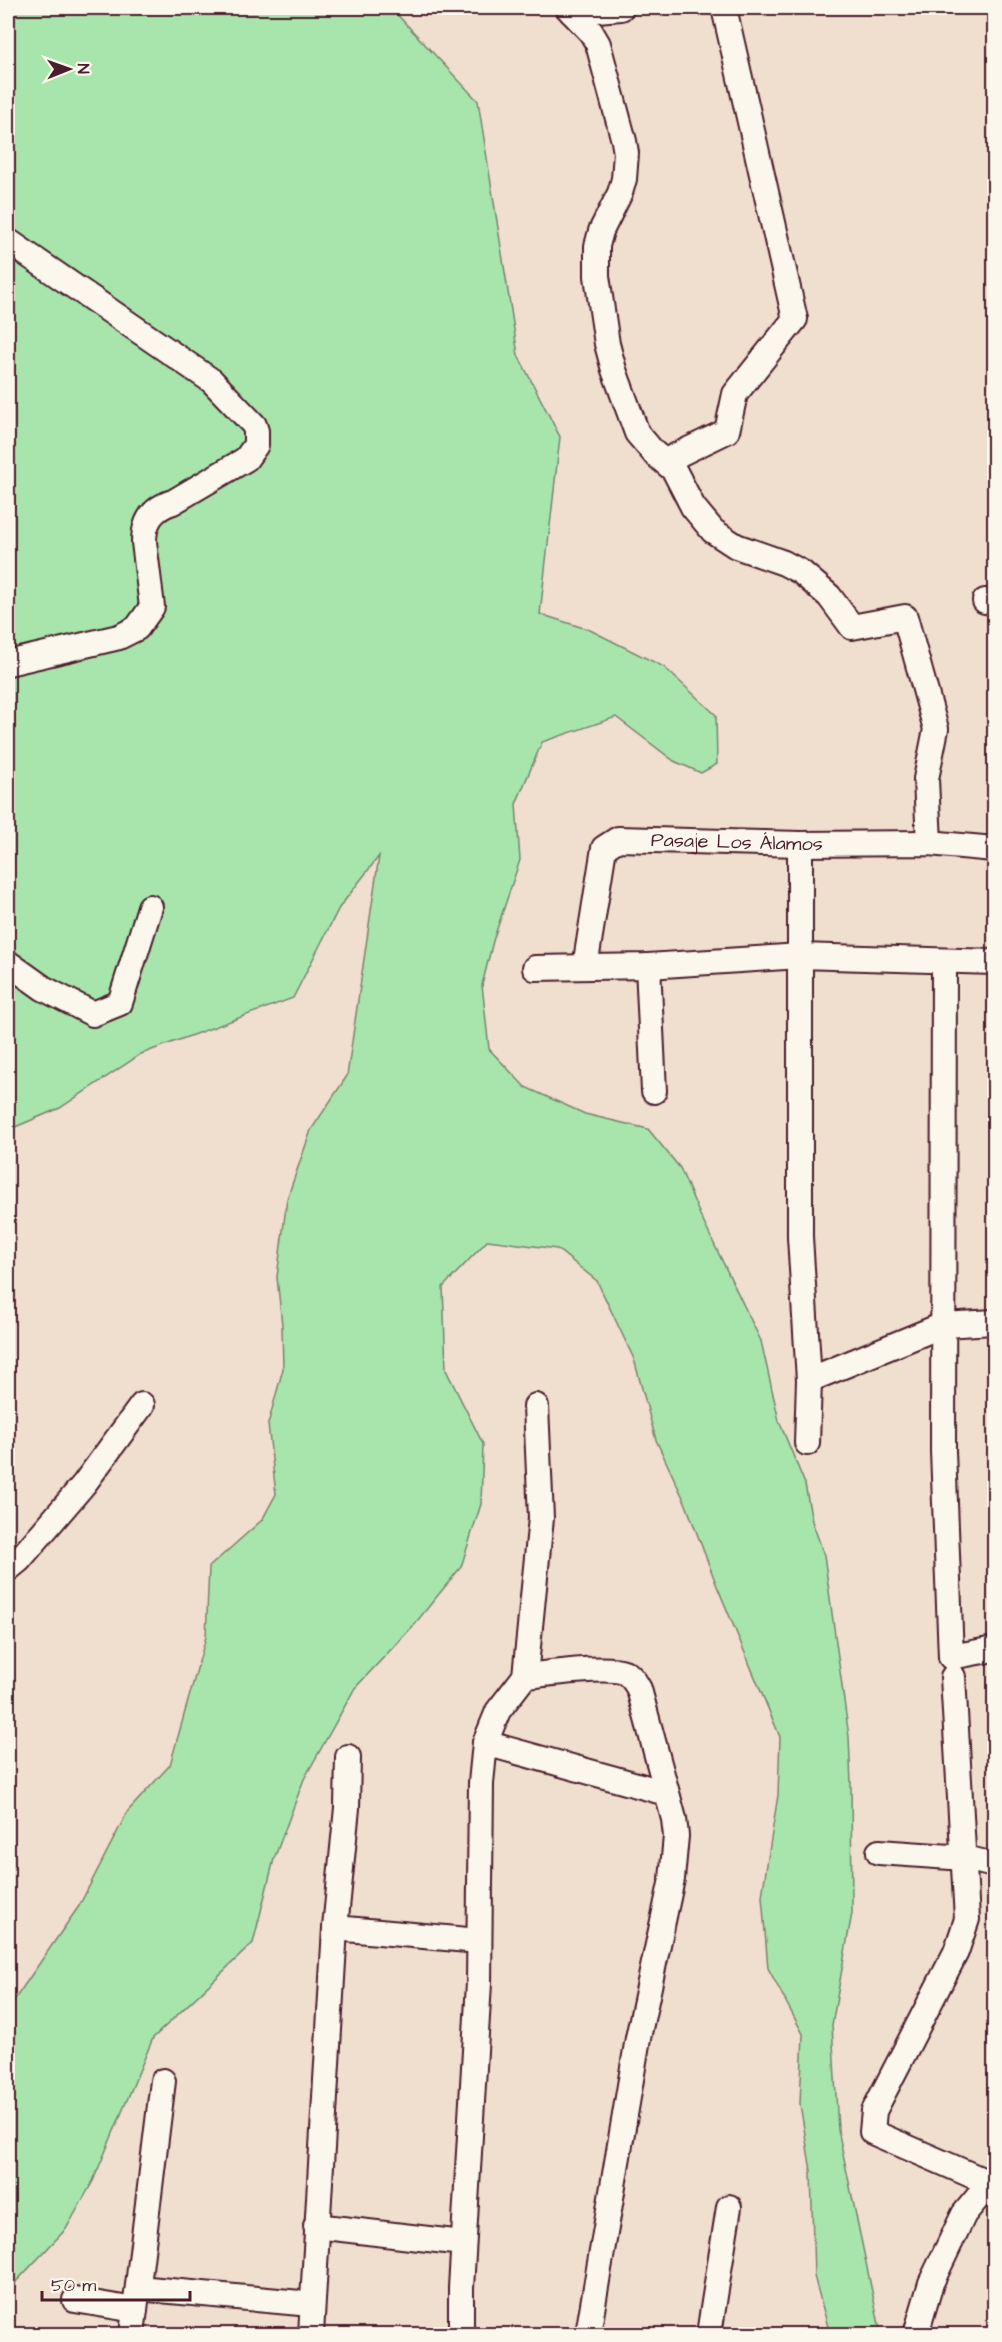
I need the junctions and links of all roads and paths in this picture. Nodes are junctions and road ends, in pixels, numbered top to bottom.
1 (621, 8) edge
2 (724, 8) edge
3 (570, 10) edge
4 (8, 241) edge
5 (665, 461) junction
6 (8, 663) edge
7 (929, 843) junction
8 (800, 844) junction
9 (994, 849) edge
10 (150, 907) dead end
11 (800, 956) junction
12 (944, 961) junction
13 (994, 962) edge
14 (8, 963) edge
15 (648, 966) junction
16 (585, 967) junction
17 (535, 968) dead end
18 (654, 1091) dead end
19 (994, 1323) edge
20 (943, 1325) junction
21 (809, 1380) junction
22 (142, 1406) dead end
23 (536, 1406) dead end
24 (807, 1443) dead end
25 (8, 1569) edge
26 (994, 1649) edge
27 (525, 1676) junction
28 (953, 1677) dead end
29 (485, 1743) junction
30 (348, 1756) dead end
31 (666, 1793) junction
32 (879, 1852) dead end
33 (965, 1858) junction
34 (994, 1865) edge
35 (335, 1928) junction
36 (479, 1941) junction
37 (163, 2081) dead end
38 (993, 2182) edge
39 (729, 2207) dead end
40 (316, 2226) junction
41 (463, 2243) junction
42 (136, 2299) junction
43 (75, 2300) dead end
44 (311, 2304) junction
45 (132, 2334) edge
46 (310, 2334) edge
47 (461, 2334) edge
48 (588, 2334) edge
49 (709, 2334) edge
50 (916, 2334) edge

1 - 3 street
2 - 5 street
3 - 5 street
4 - 6 street
5 - 7 street
7 - 8 street, Pasaje Los Álamos
7 - 9 street, Pasaje Los Álamos
8 - 11 street
8 - 16 street, Pasaje Los Álamos
10 - 14 street
11 - 12 street
11 - 15 street
11 - 21 street
12 - 13 street
12 - 20 street
15 - 16 street
15 - 18 street
16 - 17 street
19 - 20 street
20 - 21 street
20 - 26 street
21 - 24 street
22 - 25 street
23 - 27 street
27 - 29 street
27 - 31 street
28 - 33 street
29 - 31 street
29 - 36 street
30 - 35 street
31 - 48 street
32 - 33 street
33 - 34 street
33 - 38 street
35 - 36 street
35 - 40 street
36 - 41 street
37 - 42 street
38 - 50 street
39 - 49 street
40 - 41 street
40 - 44 street
41 - 47 street
42 - 43 street
42 - 44 street
42 - 45 street
44 - 46 street

